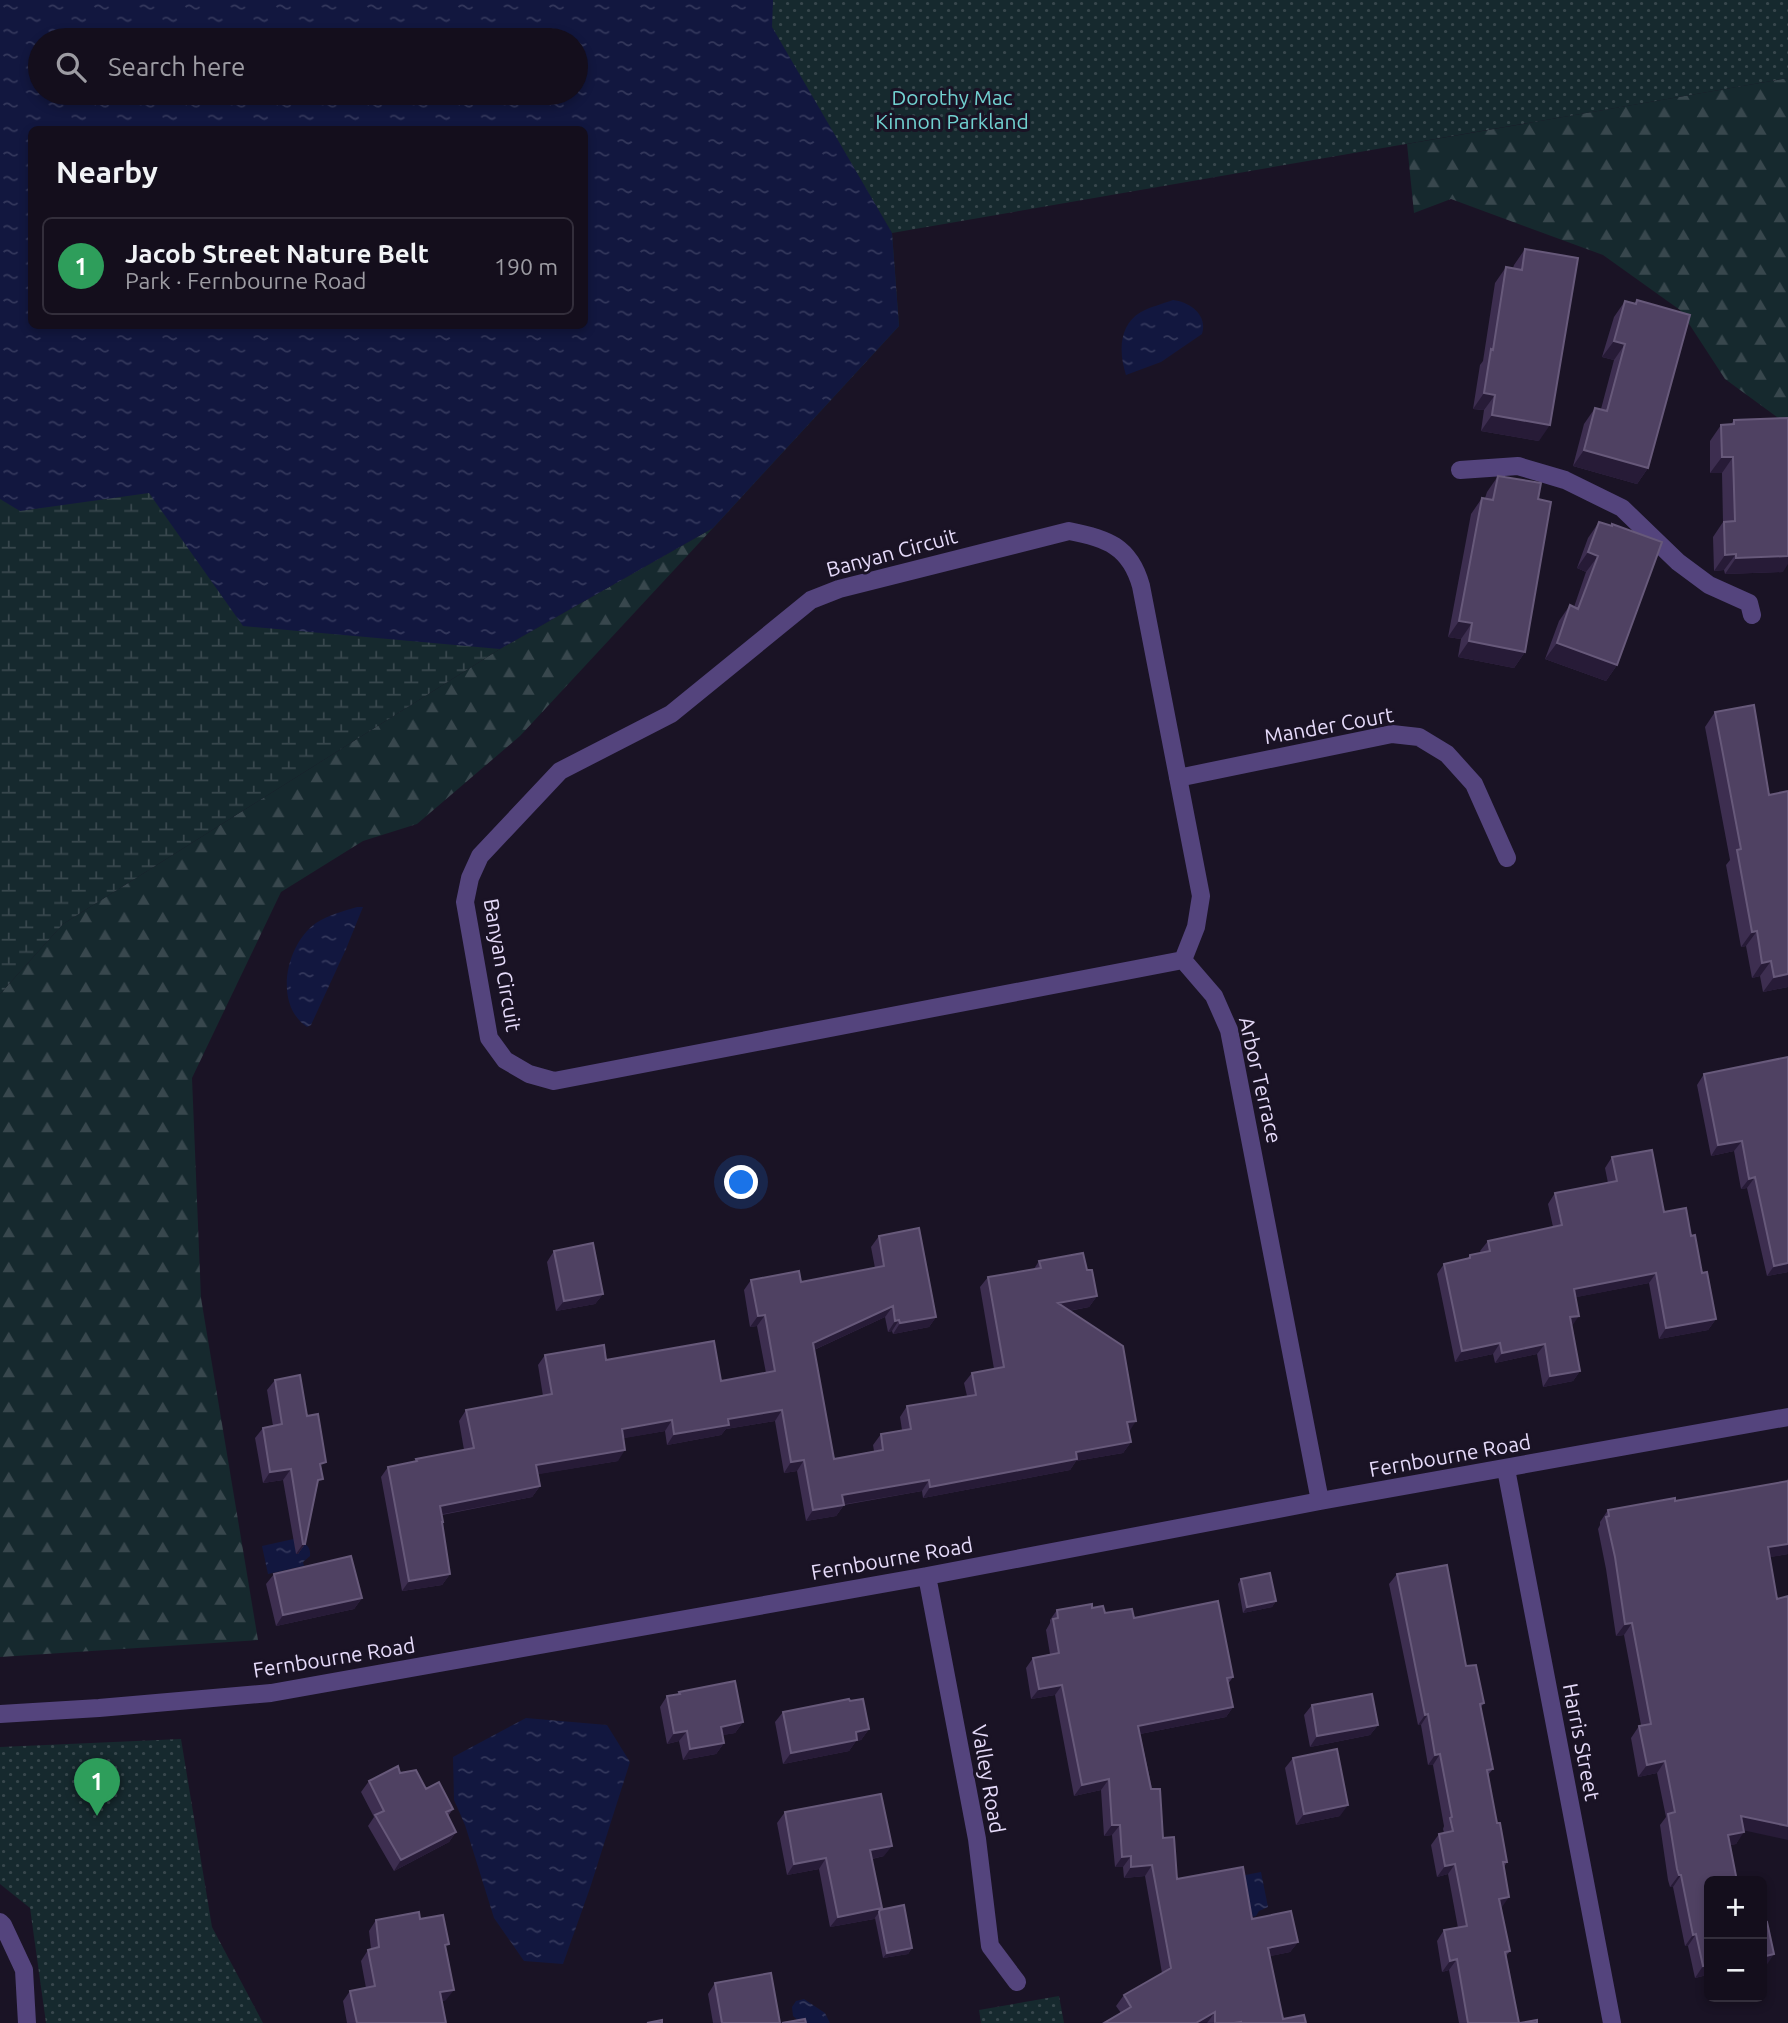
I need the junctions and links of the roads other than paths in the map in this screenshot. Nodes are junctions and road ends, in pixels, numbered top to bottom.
1 (1461, 470) dead end
2 (1752, 615) dead end
3 (1178, 778) junction
4 (1507, 858) dead end
5 (1183, 960) junction
6 (1788, 1417) edge
7 (1506, 1469) junction
8 (1320, 1502) junction
9 (927, 1576) junction
10 (0, 1714) edge
11 (0, 1922) edge
12 (1017, 1982) dead end
13 (27, 2023) edge
14 (1612, 2023) edge

1 - 2 street
3 - 4 street, Mander Court
3 - 5 street
3 - 5 street, Banyan Circuit
5 - 8 street, Arbor Terrace
6 - 7 street, Fernbourne Road
7 - 8 street, Fernbourne Road
7 - 14 street, Harris Street
8 - 9 street, Fernbourne Road
9 - 10 street, Fernbourne Road
9 - 12 street, Valley Road
11 - 13 street

